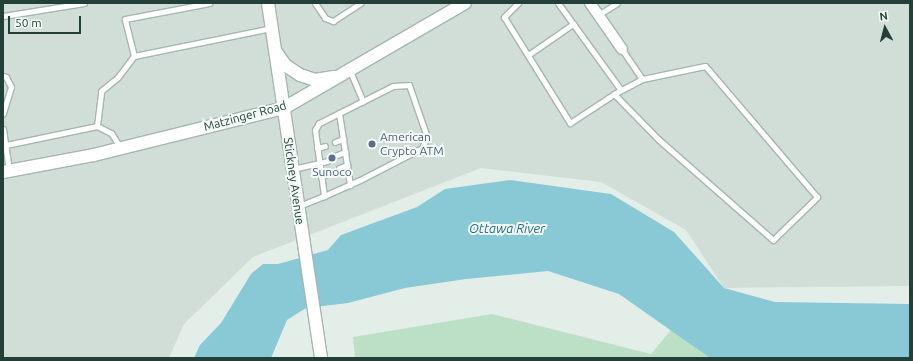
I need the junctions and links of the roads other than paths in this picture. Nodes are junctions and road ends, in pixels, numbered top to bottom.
1 (84, 3) edge
2 (210, 3) edge
3 (268, 3) edge
4 (315, 3) edge
5 (361, 3) edge
6 (464, 3) edge
7 (518, 3) edge
8 (558, 3) edge
9 (590, 3) edge
10 (616, 3) edge
11 (598, 15) junction
12 (3, 16) edge
13 (573, 24) junction
14 (272, 28) junction
15 (622, 49) joint
16 (275, 50) junction
17 (528, 55) junction
18 (134, 56) junction
19 (347, 72) junction
20 (3, 76) edge
21 (642, 79) junction
22 (621, 90) junction
23 (614, 94) junction
24 (364, 101) junction
25 (284, 108) junction
26 (339, 113) junction
27 (3, 114) edge
28 (97, 126) junction
29 (3, 129) edge
30 (343, 139) junction
31 (335, 142) dead end
32 (6, 145) junction
33 (325, 146) dead end
34 (121, 148) junction
35 (317, 148) junction
36 (345, 152) junction
37 (337, 155) dead end
38 (327, 161) dead end
39 (319, 163) junction
40 (347, 165) junction
41 (338, 168) dead end
42 (292, 169) junction
43 (6, 172) edge
44 (328, 173) dead end
45 (321, 177) junction
46 (350, 185) junction
47 (324, 196) junction
48 (298, 206) junction
49 (321, 358) edge

1 - 12 lane
2 - 18 lane
3 - 14 street, Stickney Avenue
4 - 5 lane
6 - 19 street, Matzinger Road
7 - 17 lane
8 - 13 lane
9 - 11 street
10 - 11 lane
11 - 15 street
13 - 17 lane
13 - 22 lane
14 - 16 street, Stickney Avenue
14 - 18 lane
15 - 21 lane
16 - 19 street
16 - 25 street, Stickney Avenue
17 - 23 lane
18 - 28 lane
19 - 24 lane
19 - 25 street, Matzinger Road
20 - 27 lane
21 - 22 lane
21 - 23 lane
22 - 23 lane
24 - 26 lane
24 - 46 lane
25 - 34 street, Matzinger Road
25 - 42 street, Stickney Avenue
26 - 30 lane
26 - 35 lane
28 - 32 lane
28 - 34 lane
29 - 32 lane
30 - 31 lane
30 - 36 lane
32 - 43 lane
33 - 35 lane
34 - 43 street, Matzinger Road
35 - 39 lane
36 - 37 lane
36 - 40 lane
38 - 39 lane
39 - 42 lane
39 - 45 lane
40 - 41 lane
40 - 46 lane
42 - 48 street, Stickney Avenue
44 - 45 lane
45 - 47 lane
46 - 47 lane
47 - 48 lane
48 - 49 street, Stickney Avenue

